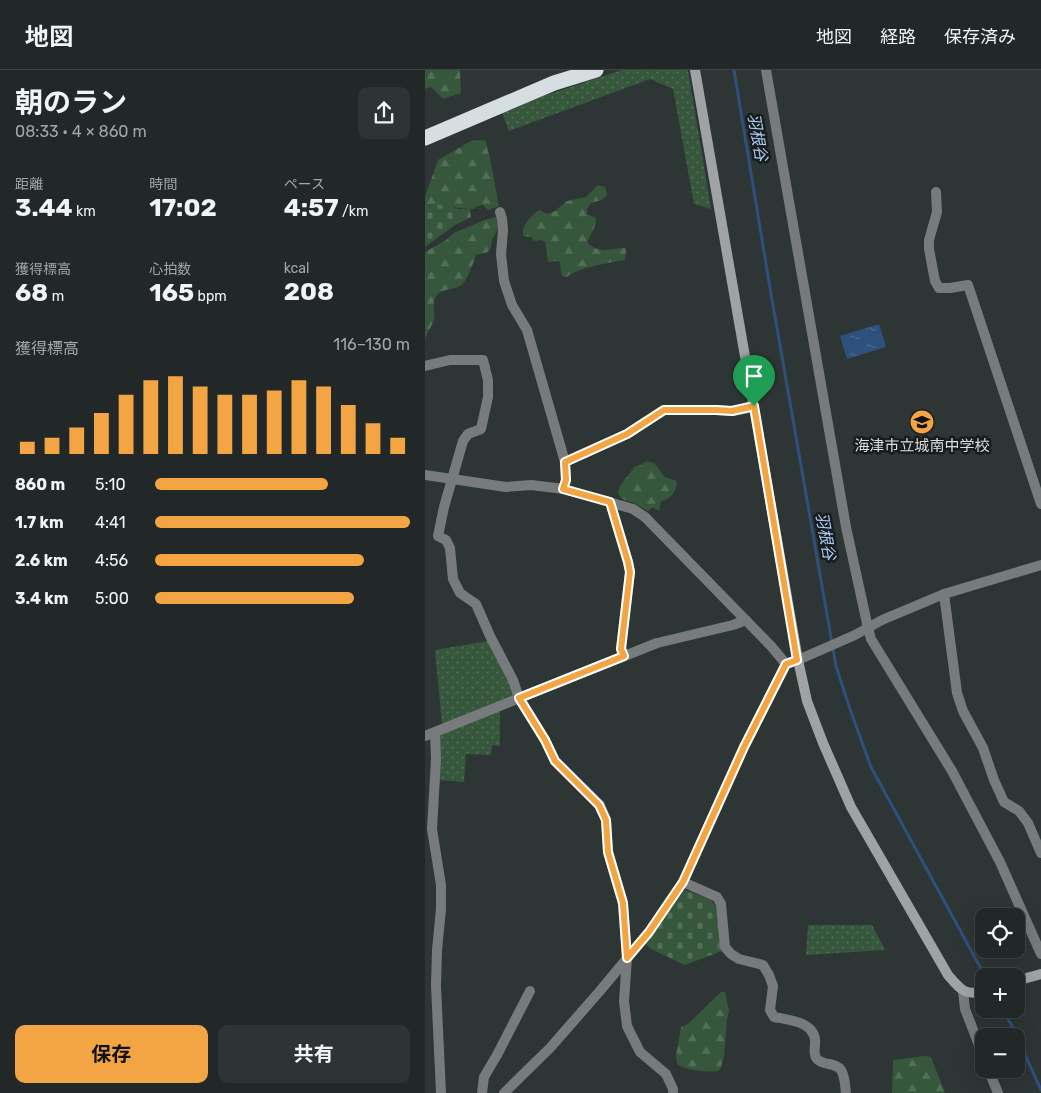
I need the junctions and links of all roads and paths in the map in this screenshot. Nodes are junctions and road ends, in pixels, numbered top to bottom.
1 (595, 70) edge
2 (695, 70) edge
3 (766, 70) edge
4 (425, 138) edge
5 (935, 192) dead end
6 (499, 212) dead end
7 (425, 366) edge
8 (754, 406) junction
9 (565, 462) junction
10 (425, 474) edge
11 (453, 480) junction
12 (563, 489) junction
13 (610, 502) junction
14 (1041, 504) edge
15 (1041, 565) edge
16 (944, 594) junction
17 (746, 620) junction
18 (868, 628) junction
19 (624, 656) junction
20 (802, 658) junction
21 (786, 664) junction
22 (519, 698) junction
23 (430, 734) edge
24 (1041, 853) edge
25 (683, 882) junction
26 (1041, 954) edge
27 (627, 958) junction
28 (530, 991) dead end
29 (963, 991) junction
30 (975, 992) edge
31 (975, 1035) edge
32 (992, 1078) edge
33 (441, 1093) edge
34 (482, 1093) edge
35 (504, 1093) edge
36 (673, 1093) edge
37 (846, 1093) edge
38 (998, 1093) edge

1 - 4 highway
2 - 8 street
3 - 18 street
5 - 14 street
6 - 9 street
7 - 11 street
8 - 9 street
8 - 20 street
9 - 12 street
10 - 11 street
11 - 12 street
11 - 22 street
12 - 13 street
13 - 17 street
13 - 19 street
15 - 16 street
16 - 18 street
16 - 24 street
17 - 19 street
17 - 21 street
18 - 20 street
18 - 26 street
19 - 22 street
20 - 21 street
20 - 29 street
21 - 25 street
22 - 23 street
22 - 27 street
23 - 33 street
25 - 27 street
25 - 37 street
27 - 35 street
27 - 36 street
28 - 34 street
29 - 30 street
29 - 31 street
32 - 38 street

